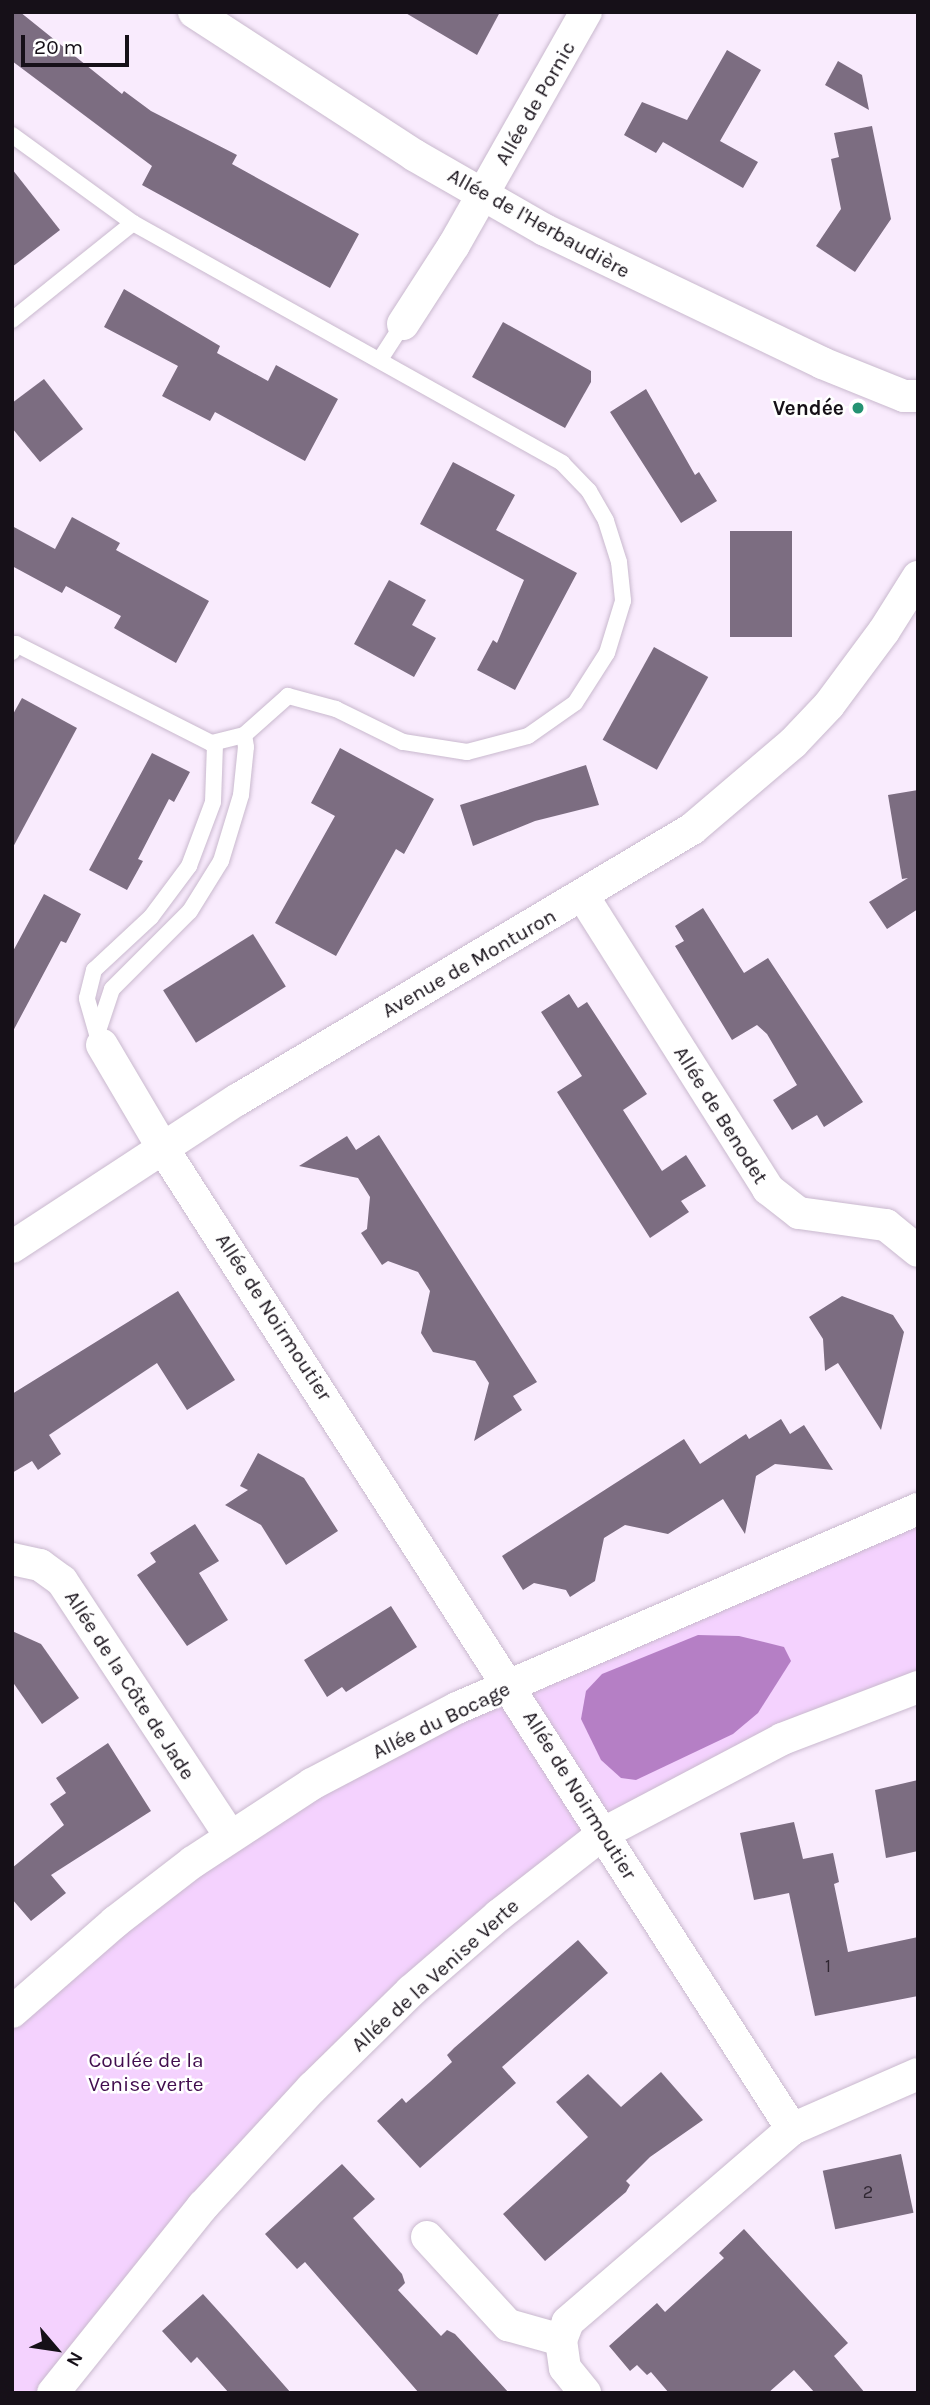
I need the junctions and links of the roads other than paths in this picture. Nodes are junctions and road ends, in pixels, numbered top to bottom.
1 (194, 12) edge
2 (586, 12) edge
3 (12, 135) edge
4 (482, 194) junction
5 (133, 223) junction
6 (12, 320) edge
7 (403, 324) joint
8 (381, 358) junction
9 (913, 400) edge
10 (918, 577) edge
11 (918, 610) edge
12 (884, 631) junction
13 (14, 646) edge
14 (244, 735) junction
15 (215, 744) junction
16 (583, 896) junction
17 (100, 1040) junction
18 (162, 1147) junction
19 (12, 1247) edge
20 (918, 1251) edge
21 (918, 1509) edge
22 (12, 1559) edge
23 (511, 1686) junction
24 (918, 1687) edge
25 (604, 1833) junction
26 (230, 1836) junction
27 (12, 2012) edge
28 (918, 2074) edge
29 (792, 2129) junction
30 (427, 2237) dead end
31 (561, 2340) junction
32 (53, 2393) edge
33 (585, 2393) edge

1 - 4 street, Allée de l'Herbaudière
2 - 4 street, Allée de Pornic
3 - 5 lane
4 - 7 street, Allée de Pornic
4 - 9 street, Allée de l'Herbaudière
5 - 6 lane
5 - 8 lane
7 - 8 lane
8 - 14 lane
10 - 12 street, Avenue de Monturon
11 - 12 street, Avenue de Monturon
12 - 16 street, Avenue de Monturon
13 - 15 lane
14 - 15 lane
14 - 17 lane
15 - 17 lane
16 - 18 street, Avenue de Monturon
16 - 20 street, Allée de Benodet
17 - 18 street, Allée de Noirmoutier
18 - 19 street, Avenue de Monturon
18 - 23 street, Allée de Noirmoutier
21 - 23 street, Allée du Bocage
22 - 26 street, Allée de la Côte de Jade
23 - 25 street, Allée de Noirmoutier
23 - 26 street, Allée du Bocage
24 - 25 street, Allée de la Venise Verte
25 - 29 street, Allée de Noirmoutier
25 - 32 street, Allée de la Venise Verte
26 - 27 street, Allée du Bocage
28 - 29 street
29 - 31 street
30 - 31 street
31 - 33 street

